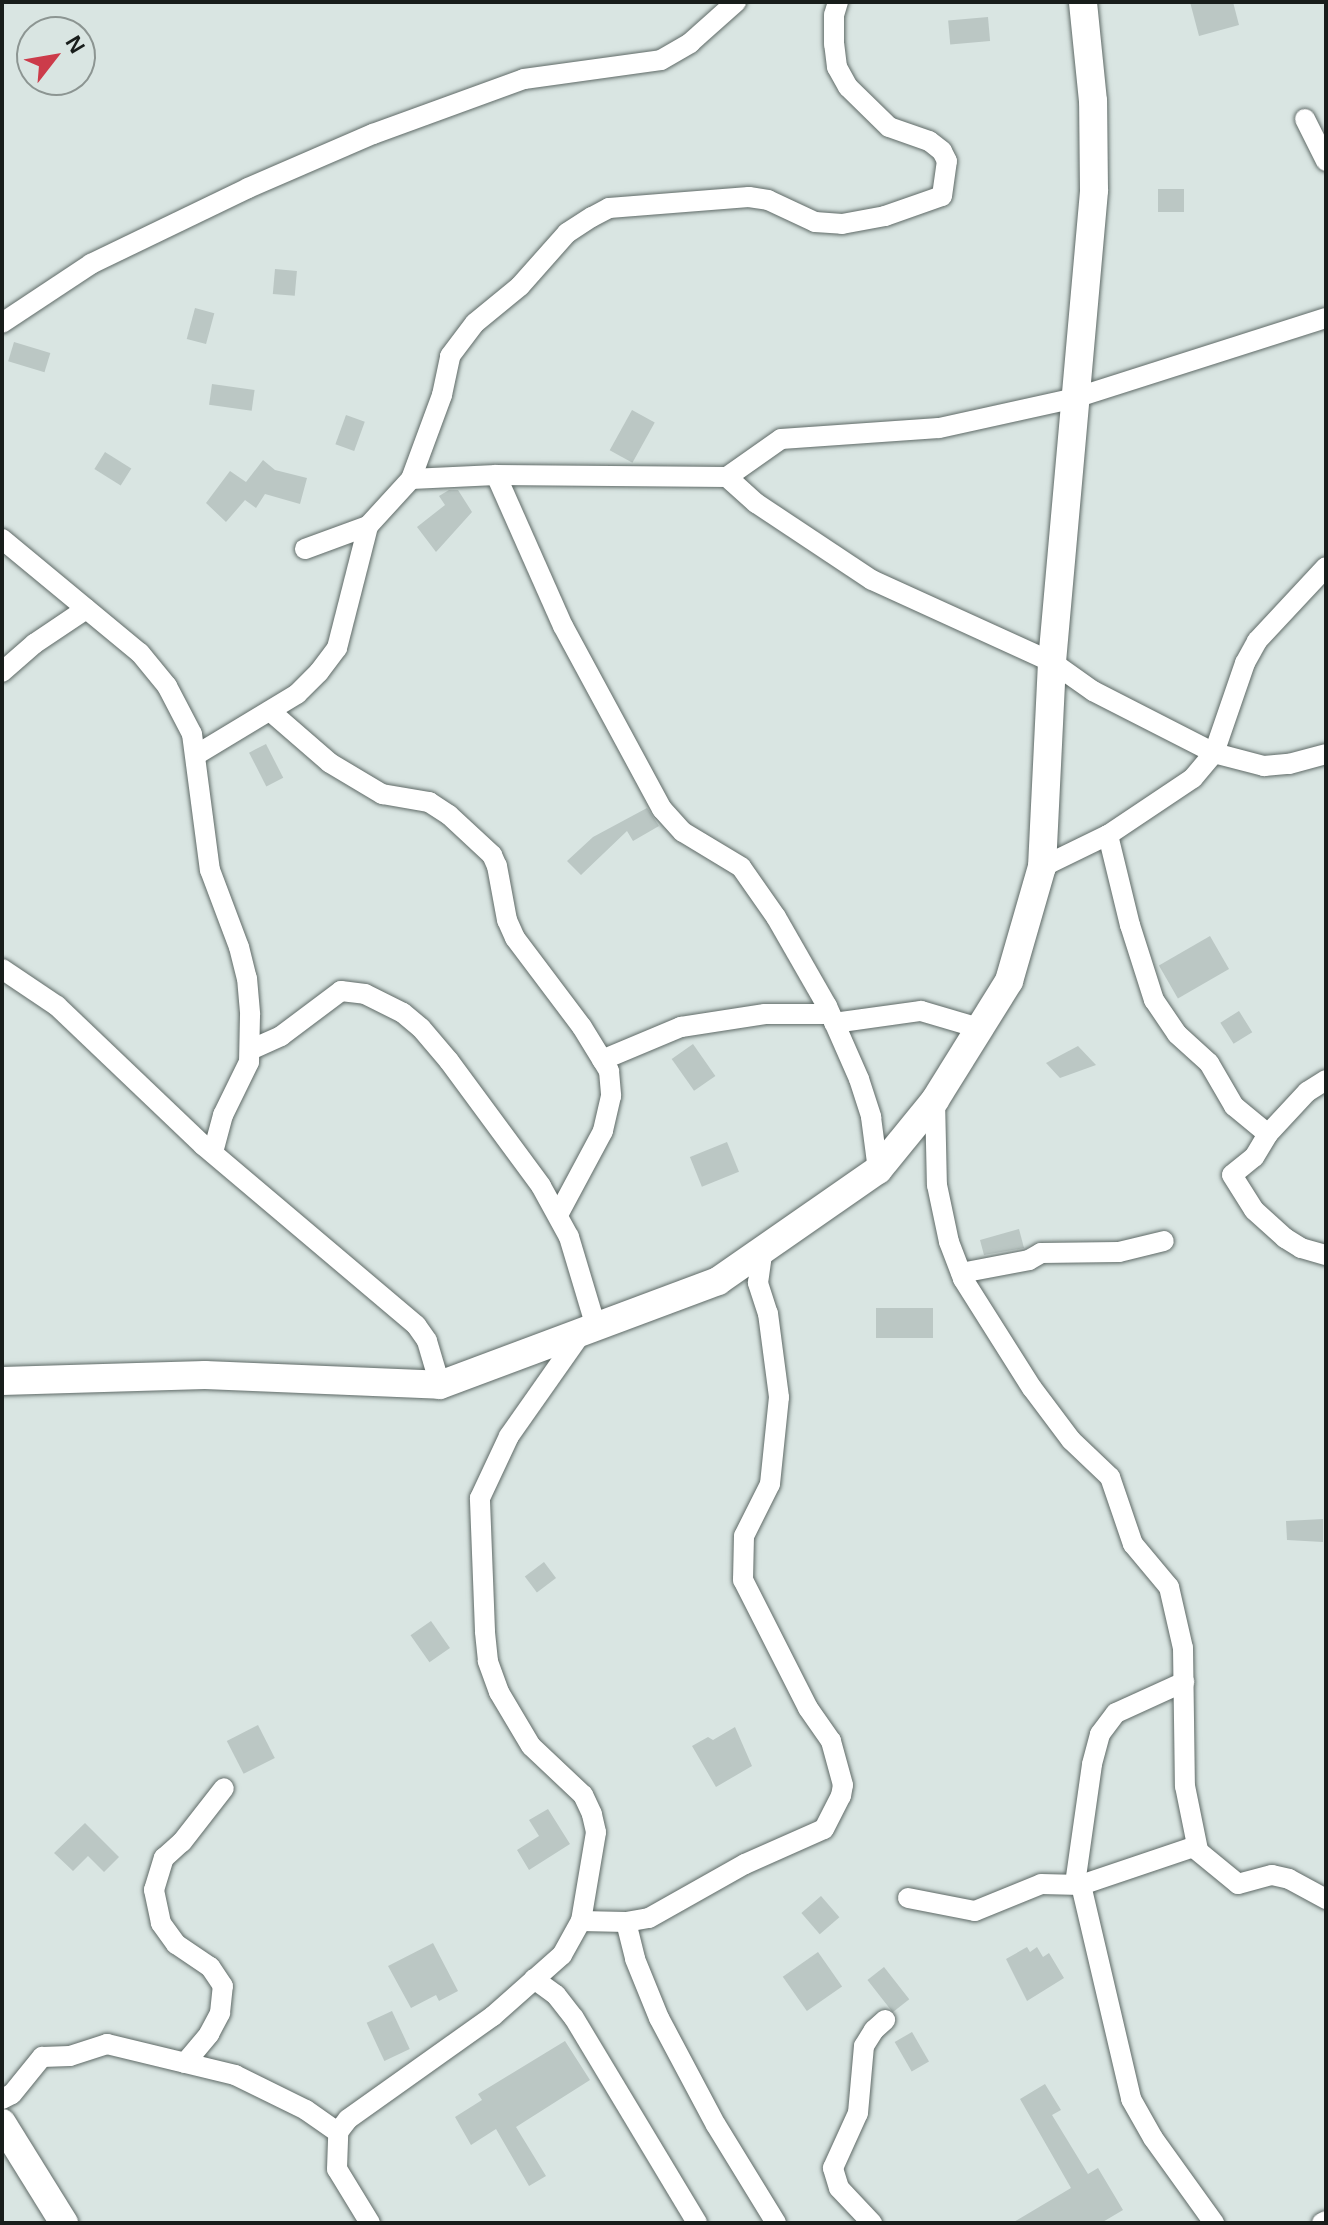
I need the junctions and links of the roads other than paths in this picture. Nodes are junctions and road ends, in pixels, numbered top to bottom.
1 (736, 2) edge
2 (838, 2) edge
3 (1083, 2) edge
4 (1305, 119) dead end
5 (1326, 161) edge
6 (1326, 318) edge
7 (2, 323) edge
8 (1075, 398) junction
9 (496, 475) junction
10 (727, 477) junction
11 (411, 479) junction
12 (368, 526) junction
13 (2, 539) edge
14 (305, 549) dead end
15 (1326, 567) edge
16 (86, 609) junction
17 (1052, 662) junction
18 (2, 672) edge
19 (270, 711) junction
20 (1214, 753) junction
21 (1326, 754) edge
22 (196, 755) junction
23 (1108, 835) junction
24 (1042, 867) junction
25 (2, 969) edge
26 (832, 1018) junction
27 (982, 1029) junction
28 (250, 1050) junction
29 (602, 1060) junction
30 (1326, 1080) edge
31 (935, 1100) junction
32 (1268, 1134) junction
33 (213, 1153) junction
34 (878, 1170) junction
35 (558, 1215) junction
36 (1164, 1241) dead end
37 (763, 1249) junction
38 (1326, 1255) edge
39 (961, 1273) junction
40 (589, 1329) junction
41 (2, 1381) edge
42 (440, 1385) junction
43 (1184, 1682) junction
44 (224, 1788) dead end
45 (1198, 1850) junction
46 (1078, 1885) junction
47 (908, 1898) dead end
48 (1326, 1899) edge
49 (581, 1921) junction
50 (626, 1922) junction
51 (534, 1979) junction
52 (885, 2020) dead end
53 (185, 2063) junction
54 (2, 2099) edge
55 (2, 2123) edge
56 (338, 2132) junction
57 (64, 2223) edge
58 (370, 2223) edge
59 (697, 2223) edge
60 (776, 2223) edge
61 (872, 2223) edge
62 (1214, 2223) edge

1 - 7 street
2 - 11 street
3 - 8 street
4 - 5 street
6 - 8 street
8 - 10 street
8 - 17 street
9 - 10 street
9 - 11 street
9 - 26 street
10 - 17 street
11 - 12 street
12 - 14 street
12 - 19 street
13 - 16 street
15 - 20 street
16 - 18 street
16 - 22 street
17 - 20 street
17 - 24 street
19 - 22 street
19 - 29 street
20 - 21 street
20 - 23 street
22 - 28 street
23 - 24 street
23 - 32 street
24 - 27 street
25 - 33 street
26 - 27 street
26 - 29 street
26 - 34 street
27 - 31 street
28 - 33 street
28 - 35 street
29 - 35 street
30 - 32 street
31 - 34 street
31 - 39 street
32 - 38 street
33 - 42 street
34 - 37 street
35 - 40 street
36 - 39 street
37 - 40 street
37 - 50 street
39 - 43 street
40 - 42 street
40 - 49 street
41 - 42 street
43 - 45 street
43 - 46 street
44 - 53 street
45 - 46 street
45 - 48 street
46 - 47 street
46 - 62 street
49 - 50 street
49 - 51 street
50 - 60 street
51 - 56 street
51 - 59 street
52 - 61 street
53 - 54 street
53 - 56 street
55 - 57 street
56 - 58 street

